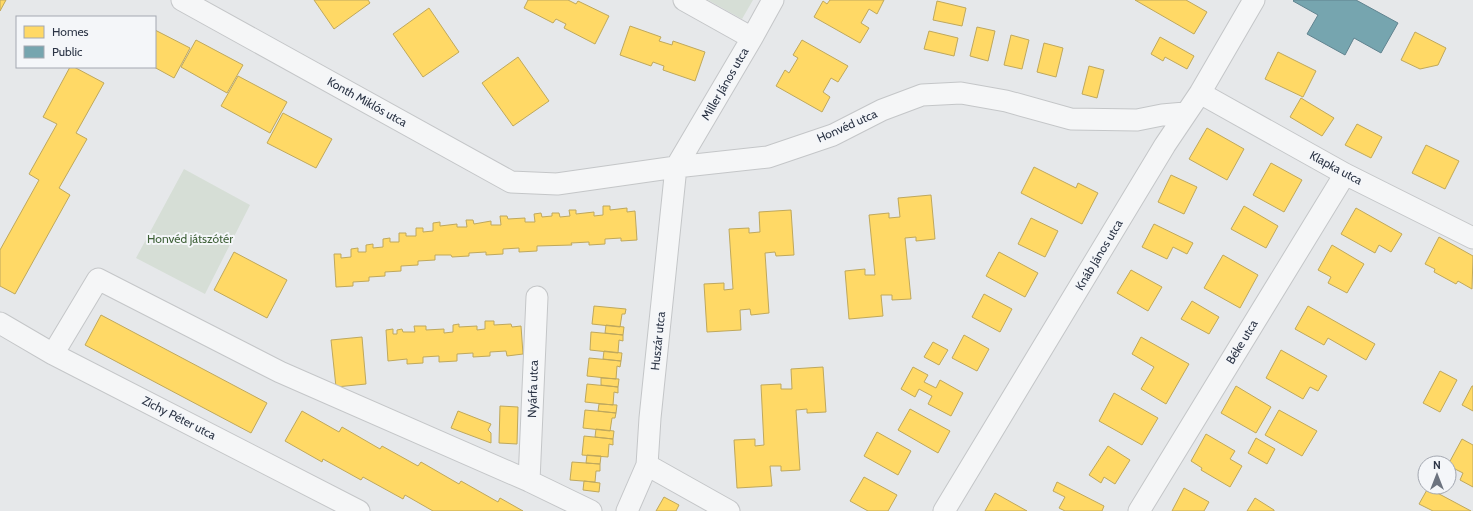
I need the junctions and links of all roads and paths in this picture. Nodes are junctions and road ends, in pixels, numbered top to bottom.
1 (182, 0) edge
2 (684, 0) edge
3 (773, 0) edge
4 (1254, 0) edge
5 (752, 38) junction
6 (1200, 93) junction
7 (1185, 113) junction
8 (1136, 120) junction
9 (1165, 145) junction
10 (676, 167) junction
11 (1345, 174) junction
12 (557, 184) joint
13 (1473, 238) edge
14 (537, 297) dead end
15 (0, 323) edge
16 (53, 354) junction
17 (647, 465) junction
18 (529, 481) junction
19 (359, 511) edge
20 (591, 511) edge
21 (627, 511) edge
22 (729, 511) edge
23 (944, 511) edge
24 (1139, 511) edge

1 - 12 street, Konth Miklós utca
2 - 5 street
3 - 5 street, Miller János utca
4 - 6 street, Knáb János utca
5 - 10 street, Miller János utca
6 - 7 street, Knáb János utca
6 - 11 street, Klapka utca
7 - 8 street, Honvéd utca
7 - 9 street, Knáb János utca
8 - 9 street
8 - 10 street, Honvéd utca
9 - 23 street, Knáb János utca
10 - 12 street, Honvéd utca
10 - 17 street, Huszár utca
11 - 13 street, Klapka utca
11 - 24 street, Béke utca
14 - 18 street, Nyárfa utca
15 - 16 street, Zichy Péter utca
16 - 18 street
16 - 19 street, Zichy Péter utca
17 - 21 street, Huszár utca
17 - 22 street
18 - 20 street

